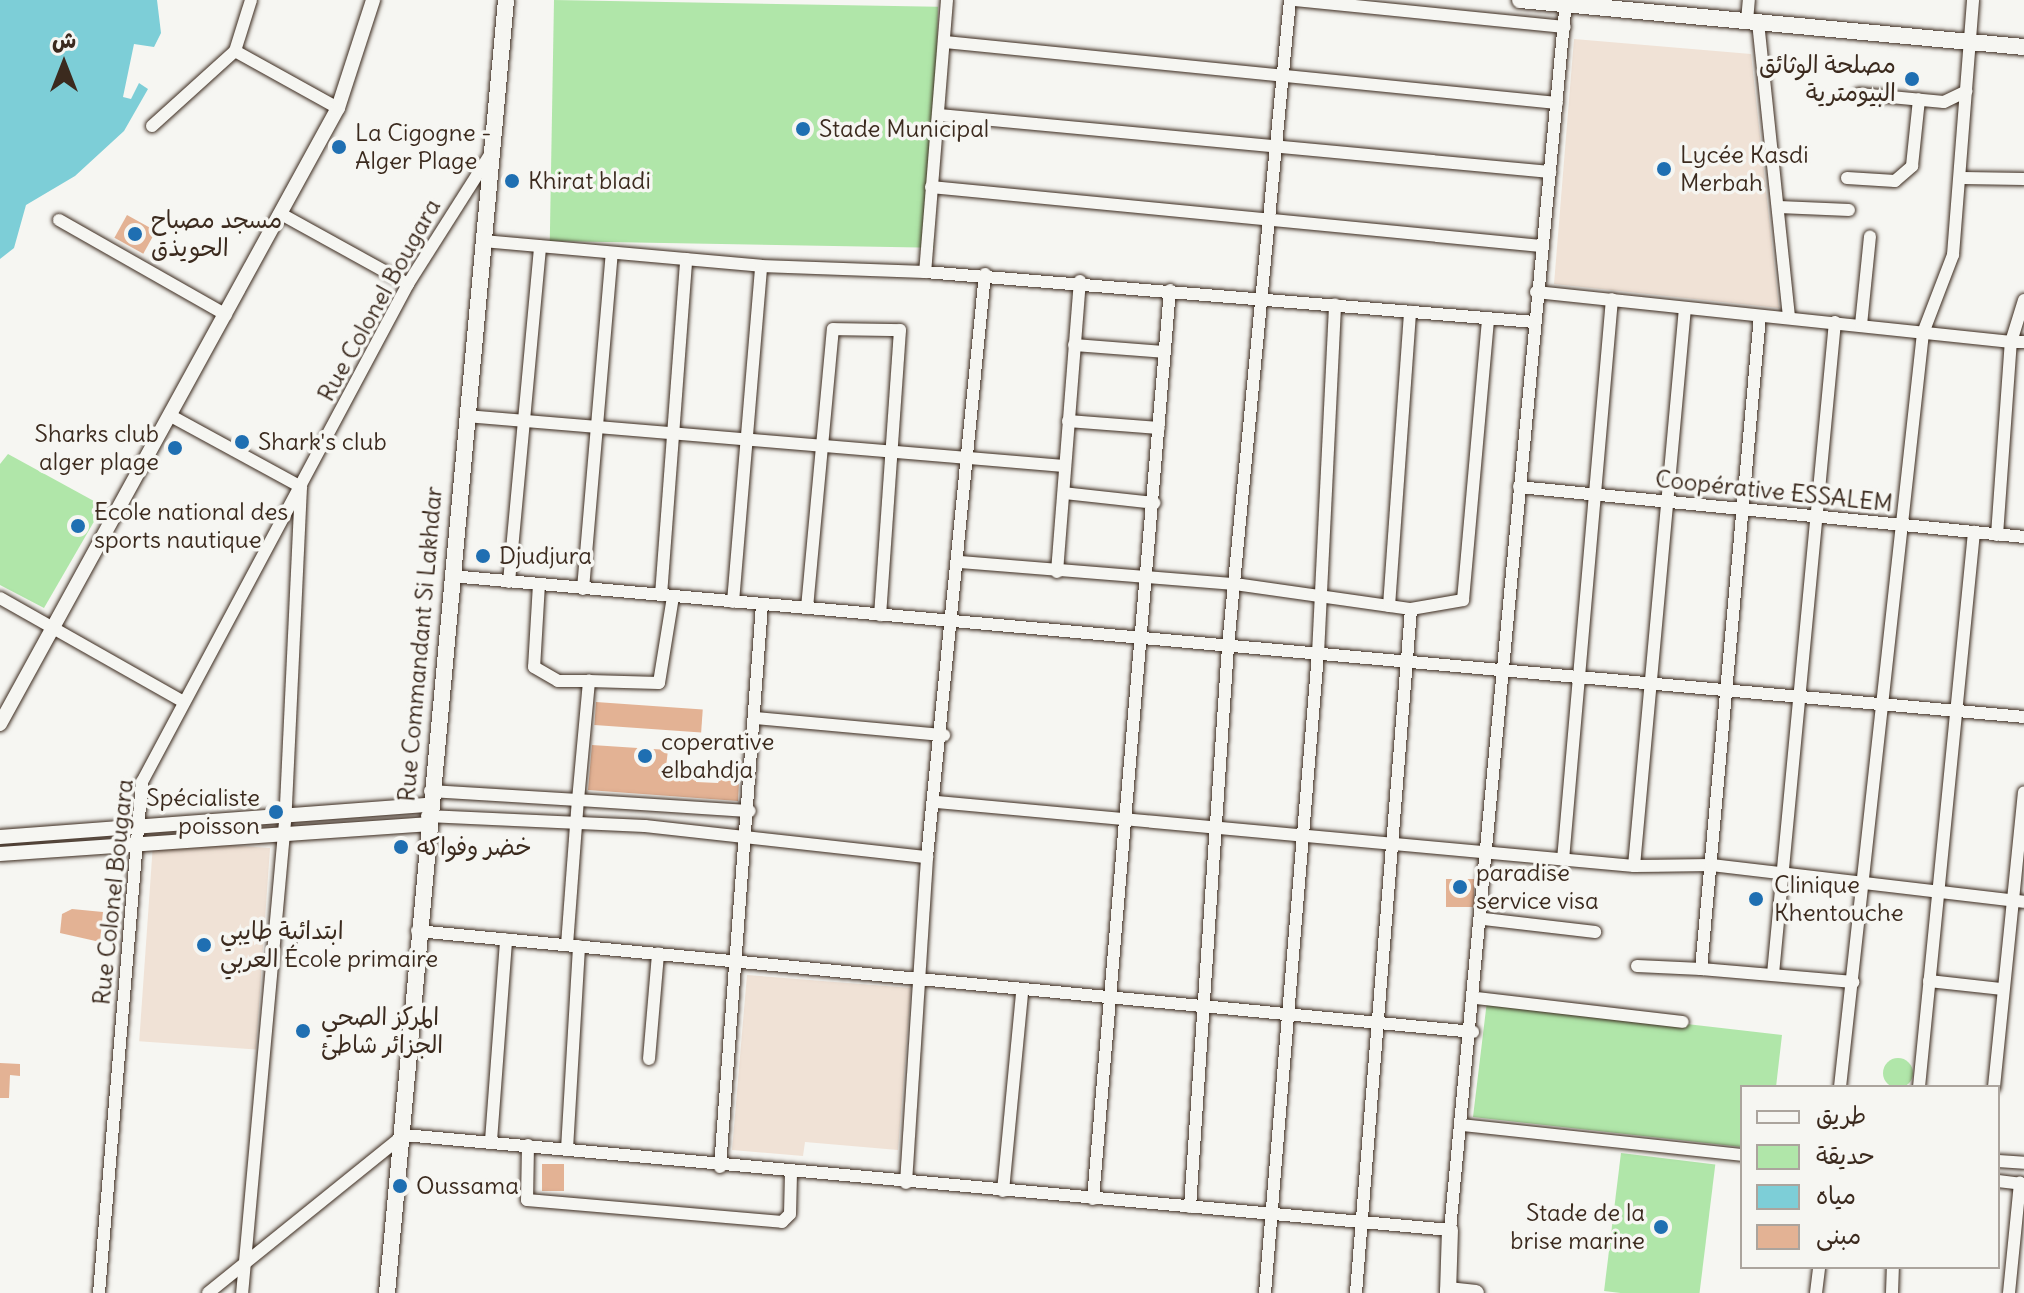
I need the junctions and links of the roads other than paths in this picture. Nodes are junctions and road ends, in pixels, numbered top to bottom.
1 (251, 0) edge
2 (373, 0) edge
3 (506, 0) edge
4 (947, 0) edge
5 (1293, 0) edge
6 (1520, 0) edge
7 (1749, 0) edge
8 (1973, 0) edge
9 (1566, 2) edge
10 (1753, 22) junction
11 (1565, 27) junction
12 (945, 42) junction
13 (1970, 42) junction
14 (2024, 47) edge
15 (235, 51) junction
16 (1282, 78) junction
17 (1967, 91) junction
18 (1859, 94) dead end
19 (1919, 99) junction
20 (1557, 103) junction
21 (338, 108) junction
22 (939, 115) junction
23 (152, 126) dead end
24 (1277, 144) junction
25 (491, 152) junction
26 (1550, 172) junction
27 (1847, 178) dead end
28 (1963, 178) junction
29 (2024, 179) edge
30 (931, 187) junction
31 (1779, 207) junction
32 (1849, 210) dead end
33 (281, 214) junction
34 (59, 220) dead end
35 (1269, 223) junction
36 (1870, 236) dead end
37 (483, 241) junction
38 (540, 246) junction
39 (1541, 246) junction
40 (612, 253) junction
41 (686, 259) junction
42 (761, 266) junction
43 (925, 272) junction
44 (985, 274) junction
45 (1080, 281) junction
46 (408, 284) junction
47 (1170, 290) junction
48 (1536, 292) junction
49 (1260, 299) junction
50 (1612, 299) junction
51 (2024, 300) edge
52 (1335, 304) junction
53 (1685, 308) junction
54 (1410, 312) junction
55 (226, 315) junction
56 (1789, 315) junction
57 (1760, 316) junction
58 (1488, 320) junction
59 (1534, 322) junction
60 (1835, 322) junction
61 (1861, 325) junction
62 (1923, 333) junction
63 (2018, 342) edge
64 (1074, 345) junction
65 (1164, 352) junction
66 (171, 416) junction
67 (466, 416) junction
68 (524, 420) junction
69 (1068, 421) junction
70 (599, 427) junction
71 (1159, 428) junction
72 (674, 433) junction
73 (749, 439) junction
74 (820, 445) junction
75 (897, 452) junction
76 (970, 458) junction
77 (1064, 466) junction
78 (301, 487) junction
79 (1519, 487) junction
80 (1064, 493) junction
81 (1593, 493) junction
82 (1667, 502) junction
83 (1154, 503) junction
84 (1742, 511) junction
85 (1819, 518) junction
86 (1902, 526) junction
87 (1974, 532) junction
88 (1997, 535) junction
89 (2024, 537) edge
90 (960, 562) junction
91 (1057, 572) junction
92 (1145, 575) junction
93 (451, 576) junction
94 (509, 582) junction
95 (539, 584) junction
96 (1235, 584) junction
97 (583, 589) junction
98 (667, 596) junction
99 (0, 598) edge
100 (1318, 599) junction
101 (733, 602) junction
102 (762, 605) junction
103 (1389, 606) junction
104 (807, 608) junction
105 (1411, 609) junction
106 (880, 615) junction
107 (956, 620) junction
108 (57, 627) junction
109 (1140, 638) junction
110 (1228, 646) junction
111 (1318, 654) junction
112 (1407, 662) junction
113 (1500, 670) junction
114 (1581, 677) junction
115 (589, 681) junction
116 (1653, 684) junction
117 (1726, 690) junction
118 (1801, 697) junction
119 (184, 702) junction
120 (1881, 704) junction
121 (1957, 707) junction
122 (2024, 717) edge
123 (756, 718) junction
124 (0, 724) edge
125 (944, 735) junction
126 (2024, 793) edge
127 (578, 800) junction
128 (937, 802) junction
129 (429, 809) junction
130 (286, 811) junction
131 (750, 811) junction
132 (1126, 819) junction
133 (577, 823) junction
134 (1214, 827) junction
135 (138, 828) junction
136 (282, 831) junction
137 (1305, 836) junction
138 (0, 837) edge
139 (747, 839) junction
140 (137, 844) junction
141 (1395, 844) junction
142 (1485, 851) junction
143 (0, 854) edge
144 (927, 857) junction
145 (1563, 860) junction
146 (1711, 865) junction
147 (1634, 866) junction
148 (1778, 877) junction
149 (1863, 888) junction
150 (1938, 896) junction
151 (2008, 900) junction
152 (2024, 902) edge
153 (1484, 919) junction
154 (417, 931) junction
155 (1595, 932) dead end
156 (506, 940) junction
157 (573, 946) junction
158 (658, 953) junction
159 (736, 959) junction
160 (1637, 966) dead end
161 (1701, 969) junction
162 (1773, 974) junction
163 (919, 975) junction
164 (1929, 981) junction
165 (1853, 982) junction
166 (2001, 989) junction
167 (1022, 993) junction
168 (1476, 998) junction
169 (1111, 1001) junction
170 (1202, 1009) junction
171 (1290, 1016) junction
172 (1683, 1022) dead end
173 (1379, 1024) junction
174 (1473, 1032) junction
175 (649, 1059) dead end
176 (1840, 1085) edge
177 (1919, 1085) edge
178 (1994, 1085) edge
179 (1462, 1125) junction
180 (404, 1135) junction
181 (491, 1141) junction
182 (528, 1145) junction
183 (567, 1149) junction
184 (1740, 1155) edge
185 (2000, 1161) edge
186 (2024, 1163) edge
187 (720, 1167) junction
188 (791, 1173) junction
189 (2000, 1181) edge
190 (906, 1183) junction
191 (2022, 1183) edge
192 (1003, 1191) junction
193 (1093, 1199) junction
194 (1190, 1207) junction
195 (1270, 1214) junction
196 (1360, 1222) junction
197 (1450, 1230) junction
198 (245, 1263) junction
199 (1819, 1269) edge
200 (1893, 1269) edge
201 (1448, 1292) edge
202 (99, 1293) edge
203 (208, 1293) edge
204 (242, 1293) edge
205 (387, 1293) edge
206 (1265, 1293) edge
207 (1356, 1293) edge
208 (1476, 1293) edge
209 (1816, 1293) edge
210 (1892, 1293) edge
211 (2009, 1293) edge

1 - 15 street
2 - 21 street
3 - 25 main road, Rue Commandant Si Lakhdar
4 - 12 street
5 - 11 street
5 - 16 street
6 - 9 main road
7 - 10 street
8 - 13 street
9 - 10 main road
9 - 11 street
10 - 13 main road
10 - 31 street
11 - 20 street
12 - 16 street
12 - 22 street
13 - 14 main road
13 - 17 street
15 - 21 street
15 - 23 street
16 - 20 street
16 - 24 street
17 - 19 street
17 - 28 street
18 - 19 street
19 - 27 street
20 - 26 street
21 - 33 street
22 - 24 street
22 - 30 street
24 - 26 street
24 - 35 street
25 - 37 main road, Rue Commandant Si Lakhdar
25 - 46 street, Rue Colonel Bougara
26 - 39 street
28 - 29 street
28 - 62 street
30 - 35 street
30 - 43 street
31 - 32 street
31 - 56 street
33 - 46 street
33 - 55 street
34 - 55 street
35 - 39 street
35 - 49 street
36 - 61 street
37 - 38 street
37 - 67 main road, Rue Commandant Si Lakhdar
38 - 40 street
38 - 68 street
39 - 48 street
40 - 41 street
40 - 70 street
41 - 42 street
41 - 72 street
42 - 43 street
42 - 73 street
43 - 44 street
44 - 45 street
44 - 76 street
45 - 47 street
45 - 64 street
46 - 78 street, Rue Colonel Bougara
47 - 49 street
47 - 65 street
48 - 50 street
48 - 59 street
49 - 52 street
49 - 96 street
50 - 53 street
50 - 81 street
51 - 63 street
52 - 54 street
52 - 100 street
53 - 57 street
53 - 82 street
54 - 58 street
54 - 103 street
55 - 66 street
56 - 57 street
56 - 60 street
57 - 84 street
58 - 59 street
58 - 105 street
59 - 79 street
60 - 61 street
60 - 85 street
61 - 62 street
62 - 63 street
62 - 86 street
63 - 88 street
64 - 65 street
64 - 69 street
65 - 71 street
66 - 78 street
66 - 108 street
67 - 68 street
67 - 93 main road, Rue Commandant Si Lakhdar
68 - 70 street
68 - 94 street
69 - 71 street
69 - 77 street
70 - 72 street
70 - 97 street
71 - 83 street
72 - 73 street
72 - 98 street
73 - 74 street
73 - 101 street
74 - 75 street
74 - 75 street
74 - 104 street
75 - 76 street
75 - 106 street
76 - 77 street
76 - 90 street
77 - 80 street
78 - 119 street, Rue Colonel Bougara
78 - 130 street
79 - 81 street, Coopérative ESSALEM
79 - 113 street
80 - 83 street
80 - 91 street
81 - 82 street, Coopérative ESSALEM
81 - 114 street
82 - 84 street, Coopérative ESSALEM
82 - 116 street
83 - 92 street
84 - 85 street, Coopérative ESSALEM
84 - 117 street
85 - 86 street, Coopérative ESSALEM
85 - 118 street
86 - 87 street, Coopérative ESSALEM
86 - 120 street
87 - 88 street, Coopérative ESSALEM
87 - 121 street
88 - 89 street, Coopérative ESSALEM
90 - 91 street
90 - 107 street
91 - 92 street
92 - 96 street
92 - 109 street
93 - 94 street
93 - 129 main road, Rue Commandant Si Lakhdar
94 - 95 street
95 - 97 street
95 - 115 street
96 - 100 street
96 - 110 street
97 - 98 street
98 - 101 street
98 - 115 street
99 - 108 street
100 - 103 street
100 - 111 street
101 - 102 street
102 - 104 street
102 - 123 street
103 - 105 street
104 - 106 street
105 - 112 street
106 - 107 street
107 - 109 street
107 - 125 street
108 - 119 street
108 - 124 street
109 - 110 street
109 - 132 street
110 - 111 street
110 - 134 street
111 - 112 street
111 - 137 street
112 - 113 street
112 - 141 street
113 - 114 street
113 - 142 street
114 - 116 street
114 - 145 street
115 - 127 street
116 - 117 street
116 - 147 street
117 - 118 street
117 - 146 street
118 - 120 street
118 - 148 street
119 - 135 street, Rue Colonel Bougara
120 - 121 street
120 - 149 street
121 - 122 street
121 - 150 street
123 - 125 street
123 - 131 street
125 - 128 street
126 - 151 street
127 - 129 street
127 - 131 street
127 - 133 street
128 - 132 street
128 - 144 street
129 - 130 street
129 - 133 street
129 - 136 street
129 - 154 main road, Rue Commandant Si Lakhdar
130 - 135 street
130 - 136 street
131 - 139 street
132 - 134 street
132 - 169 street
133 - 139 street
133 - 157 street
134 - 137 street
134 - 170 street
135 - 138 street
135 - 140 street, Rue Colonel Bougara
136 - 140 street
136 - 198 street
137 - 141 street
137 - 171 street
139 - 144 street
139 - 159 street
140 - 143 street
140 - 202 street, Rue Colonel Bougara
141 - 142 street
141 - 173 street
142 - 145 street
142 - 153 street
144 - 163 street
145 - 147 street
146 - 147 street
146 - 148 street
146 - 161 street
148 - 149 street
148 - 162 street
149 - 150 street
149 - 165 street
150 - 151 street
150 - 164 street
151 - 152 street
151 - 166 street
153 - 155 street
153 - 168 street
154 - 156 street
154 - 180 main road, Rue Commandant Si Lakhdar
156 - 157 street
156 - 181 street
157 - 158 street
157 - 183 street
158 - 159 street
158 - 175 street
159 - 163 street
159 - 187 street
160 - 161 street
161 - 162 street
162 - 165 street
163 - 167 street
163 - 190 street
164 - 166 street
164 - 177 street
165 - 176 street
166 - 178 street
167 - 169 street
167 - 192 street
168 - 172 street
168 - 174 street
169 - 170 street
169 - 193 street
170 - 171 street
170 - 194 street
171 - 173 street
171 - 195 street
173 - 174 street
173 - 196 street
174 - 179 street
179 - 184 street
179 - 197 street
180 - 181 street
180 - 198 street
180 - 205 main road, Rue Commandant Si Lakhdar
181 - 182 street
182 - 183 street
182 - 188 street
183 - 187 street
185 - 186 street
187 - 188 street
188 - 190 street
189 - 191 street
190 - 192 street
191 - 211 street
192 - 193 street
193 - 194 street
194 - 195 street
195 - 196 street
195 - 206 street
196 - 197 street
196 - 207 street
197 - 201 main road
198 - 203 street
198 - 204 street
199 - 209 street
200 - 210 street
201 - 208 main road

